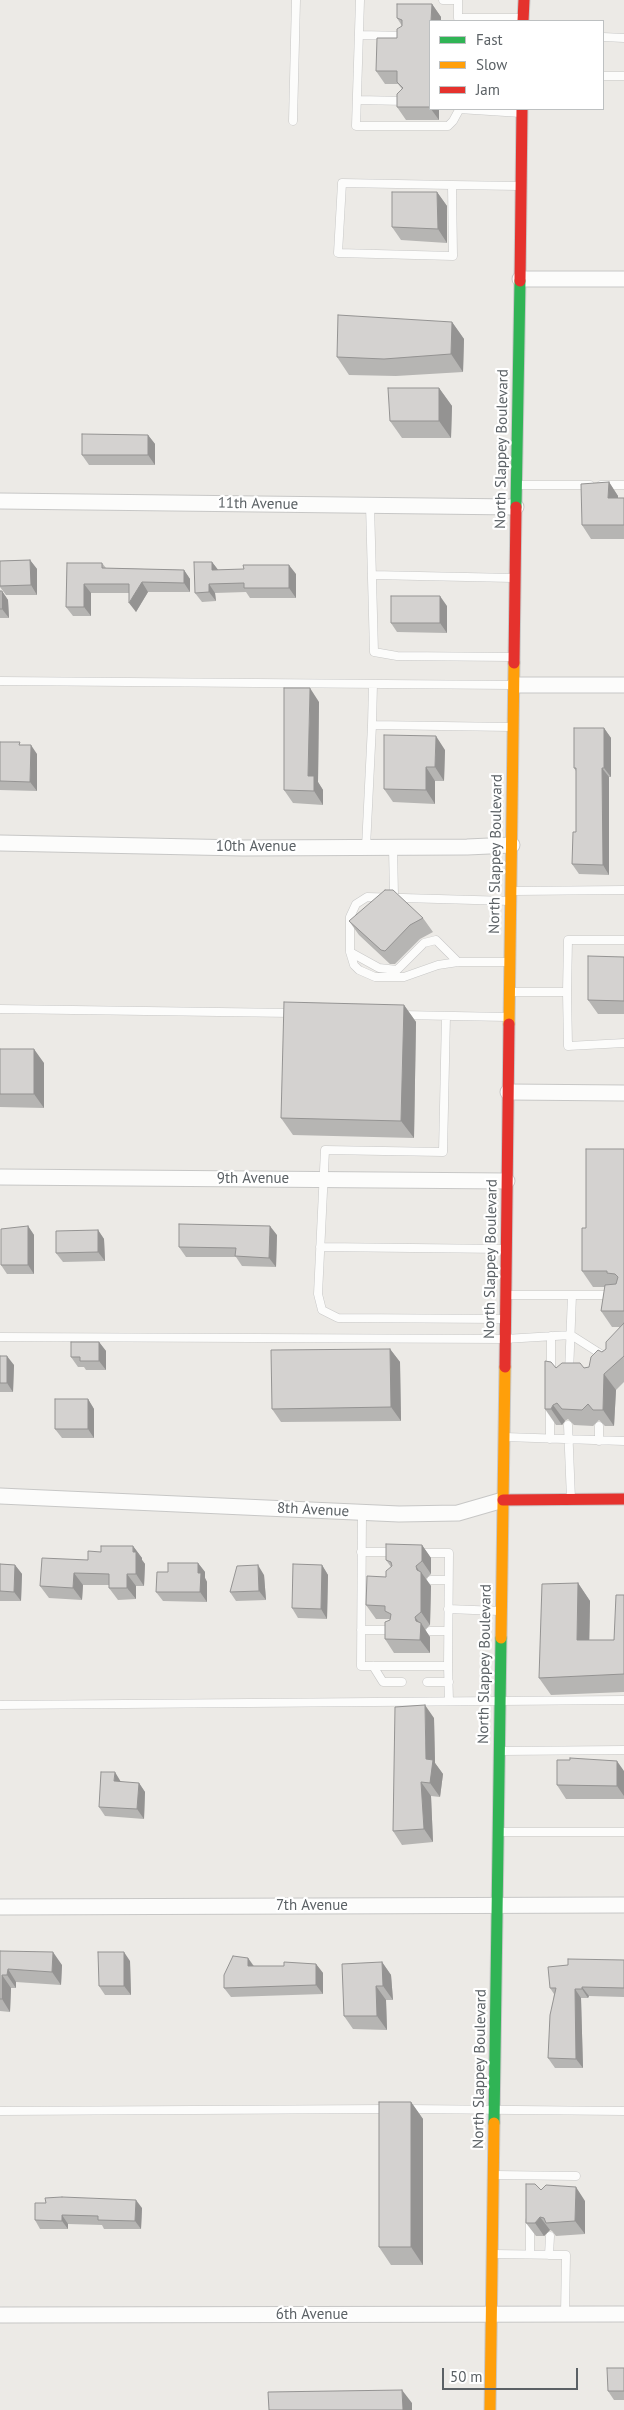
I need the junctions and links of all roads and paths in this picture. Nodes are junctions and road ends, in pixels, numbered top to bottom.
1 (296, 0) edge
2 (360, 0) edge
3 (443, 0) edge
4 (524, 0) edge
5 (458, 19) edge
6 (523, 20) edge
7 (359, 35) junction
8 (406, 36) edge
9 (604, 37) edge
10 (624, 38) edge
11 (604, 76) edge
12 (624, 76) edge
13 (357, 100) junction
14 (406, 101) edge
15 (459, 110) edge
16 (490, 110) edge
17 (522, 111) edge
18 (294, 121) dead end
19 (452, 185) junction
20 (521, 186) junction
21 (520, 279) junction
22 (624, 279) edge
23 (517, 485) junction
24 (624, 485) edge
25 (0, 501) edge
26 (370, 505) junction
27 (516, 507) junction
28 (372, 575) junction
29 (516, 578) junction
30 (514, 657) junction
31 (0, 681) edge
32 (373, 684) junction
33 (514, 685) junction
34 (624, 685) edge
35 (372, 724) junction
36 (513, 727) junction
37 (0, 843) edge
38 (512, 845) junction
39 (366, 847) junction
40 (393, 847) junction
41 (624, 890) edge
42 (394, 896) junction
43 (511, 896) junction
44 (624, 940) edge
45 (350, 952) junction
46 (458, 962) junction
47 (510, 962) junction
48 (510, 992) junction
49 (568, 992) junction
50 (0, 1009) edge
51 (297, 1014) edge
52 (396, 1015) edge
53 (446, 1016) junction
54 (509, 1016) junction
55 (624, 1043) edge
56 (508, 1092) junction
57 (624, 1093) edge
58 (0, 1178) edge
59 (323, 1179) junction
60 (507, 1181) junction
61 (320, 1247) junction
62 (506, 1249) junction
63 (505, 1295) junction
64 (572, 1295) junction
65 (624, 1295) edge
66 (505, 1319) junction
67 (570, 1334) junction
68 (551, 1336) junction
69 (0, 1337) edge
70 (505, 1339) junction
71 (595, 1350) junction
72 (595, 1360) edge
73 (613, 1362) edge
74 (568, 1378) edge
75 (550, 1383) edge
76 (550, 1401) edge
77 (568, 1425) edge
78 (599, 1426) edge
79 (503, 1437) junction
80 (550, 1439) junction
81 (569, 1439) junction
82 (600, 1440) junction
83 (624, 1442) edge
84 (0, 1496) edge
85 (571, 1499) junction
86 (624, 1499) edge
87 (503, 1500) junction
88 (362, 1512) junction
89 (361, 1552) junction
90 (400, 1552) edge
91 (410, 1552) edge
92 (361, 1579) junction
93 (370, 1579) edge
94 (431, 1580) dead end
95 (448, 1580) junction
96 (448, 1609) junction
97 (501, 1612) junction
98 (361, 1630) junction
99 (394, 1630) edge
100 (430, 1631) dead end
101 (448, 1631) junction
102 (372, 1666) junction
103 (448, 1666) junction
104 (402, 1682) dead end
105 (427, 1682) dead end
106 (448, 1682) junction
107 (449, 1700) junction
108 (500, 1700) junction
109 (624, 1700) edge
110 (0, 1705) edge
111 (624, 1750) edge
112 (499, 1751) junction
113 (498, 1832) junction
114 (624, 1832) edge
115 (624, 1905) edge
116 (497, 1906) junction
117 (0, 1907) edge
118 (494, 2109) junction
119 (0, 2111) edge
120 (624, 2111) edge
121 (493, 2175) junction
122 (530, 2175) junction
123 (576, 2176) dead end
124 (530, 2185) edge
125 (530, 2215) edge
126 (550, 2236) edge
127 (492, 2254) junction
128 (530, 2254) junction
129 (549, 2255) junction
130 (565, 2314) junction
131 (624, 2314) edge
132 (0, 2315) edge
133 (491, 2315) junction
134 (490, 2410) edge

1 - 18 lane
2 - 7 lane
3 - 5 lane
4 - 6 main road
5 - 6 lane
7 - 8 lane
7 - 13 lane
9 - 10 lane
11 - 12 lane
13 - 14 lane
13 - 15 lane
16 - 17 lane
17 - 20 main road, North Slappey Boulevard
19 - 19 lane
19 - 20 lane
20 - 21 main road, North Slappey Boulevard
21 - 22 street
21 - 23 main road, North Slappey Boulevard
23 - 24 lane
23 - 27 main road, North Slappey Boulevard
25 - 26 street, 11th Avenue
26 - 27 street, 11th Avenue
26 - 28 lane
27 - 29 main road, North Slappey Boulevard
28 - 29 lane
28 - 30 lane
29 - 30 main road, North Slappey Boulevard
30 - 33 main road, North Slappey Boulevard
31 - 32 lane
32 - 33 lane
32 - 35 lane
33 - 34 street
33 - 36 main road, North Slappey Boulevard
35 - 36 lane
35 - 39 lane
36 - 38 main road, North Slappey Boulevard
37 - 39 street, 10th Avenue
38 - 40 street, 10th Avenue
38 - 43 main road, North Slappey Boulevard
39 - 40 street, 10th Avenue
40 - 42 lane
41 - 43 lane
42 - 43 lane
42 - 45 lane
43 - 47 main road, North Slappey Boulevard
44 - 49 lane
45 - 46 lane
45 - 46 lane
46 - 47 lane
47 - 48 main road, North Slappey Boulevard
48 - 49 lane
48 - 54 main road, North Slappey Boulevard
49 - 55 lane
50 - 51 lane
52 - 53 lane
53 - 54 lane
53 - 59 lane
54 - 56 main road, North Slappey Boulevard
56 - 57 street
56 - 60 main road, North Slappey Boulevard
58 - 59 street, 9th Avenue
59 - 60 street, 9th Avenue
59 - 61 lane
60 - 62 main road, North Slappey Boulevard
61 - 62 lane
61 - 66 lane
62 - 63 main road, North Slappey Boulevard
63 - 64 lane
63 - 66 main road, North Slappey Boulevard
64 - 65 lane
64 - 67 lane
66 - 70 main road, North Slappey Boulevard
67 - 68 lane
67 - 71 lane
67 - 74 lane
68 - 70 lane
68 - 75 lane
69 - 70 lane
70 - 79 main road, North Slappey Boulevard
71 - 72 lane
71 - 73 lane
76 - 80 lane
77 - 81 lane
78 - 82 lane
79 - 80 lane
79 - 87 main road, North Slappey Boulevard
80 - 81 lane
81 - 82 lane
81 - 85 lane
82 - 83 lane
84 - 88 street, 8th Avenue
85 - 86 main road, 8th Avenue
85 - 87 main road, 8th Avenue
87 - 88 street, 8th Avenue
87 - 97 main road, North Slappey Boulevard
88 - 89 lane
89 - 90 lane
89 - 92 lane
91 - 95 lane
92 - 93 lane
92 - 98 lane
94 - 95 lane
95 - 96 lane
96 - 97 lane
96 - 101 lane
97 - 108 main road, North Slappey Boulevard
98 - 99 lane
98 - 102 lane
100 - 101 lane
101 - 103 lane
102 - 103 lane
102 - 104 lane
103 - 106 lane
105 - 106 lane
106 - 107 lane
107 - 108 lane
107 - 110 lane
108 - 109 lane
108 - 112 main road, North Slappey Boulevard
111 - 112 lane
112 - 113 main road, North Slappey Boulevard
113 - 114 lane
113 - 116 main road, North Slappey Boulevard
115 - 116 street, 7th Avenue
116 - 117 street, 7th Avenue
116 - 118 main road, North Slappey Boulevard
118 - 119 lane
118 - 120 lane
118 - 121 main road, North Slappey Boulevard
121 - 122 lane
121 - 127 main road, North Slappey Boulevard
122 - 123 lane
122 - 124 lane
125 - 128 lane
126 - 129 lane
127 - 128 lane
127 - 133 main road, North Slappey Boulevard
128 - 129 lane
129 - 130 lane
130 - 131 street, 6th Avenue
130 - 133 street, 6th Avenue
132 - 133 street, 6th Avenue
133 - 134 main road, North Slappey Boulevard

